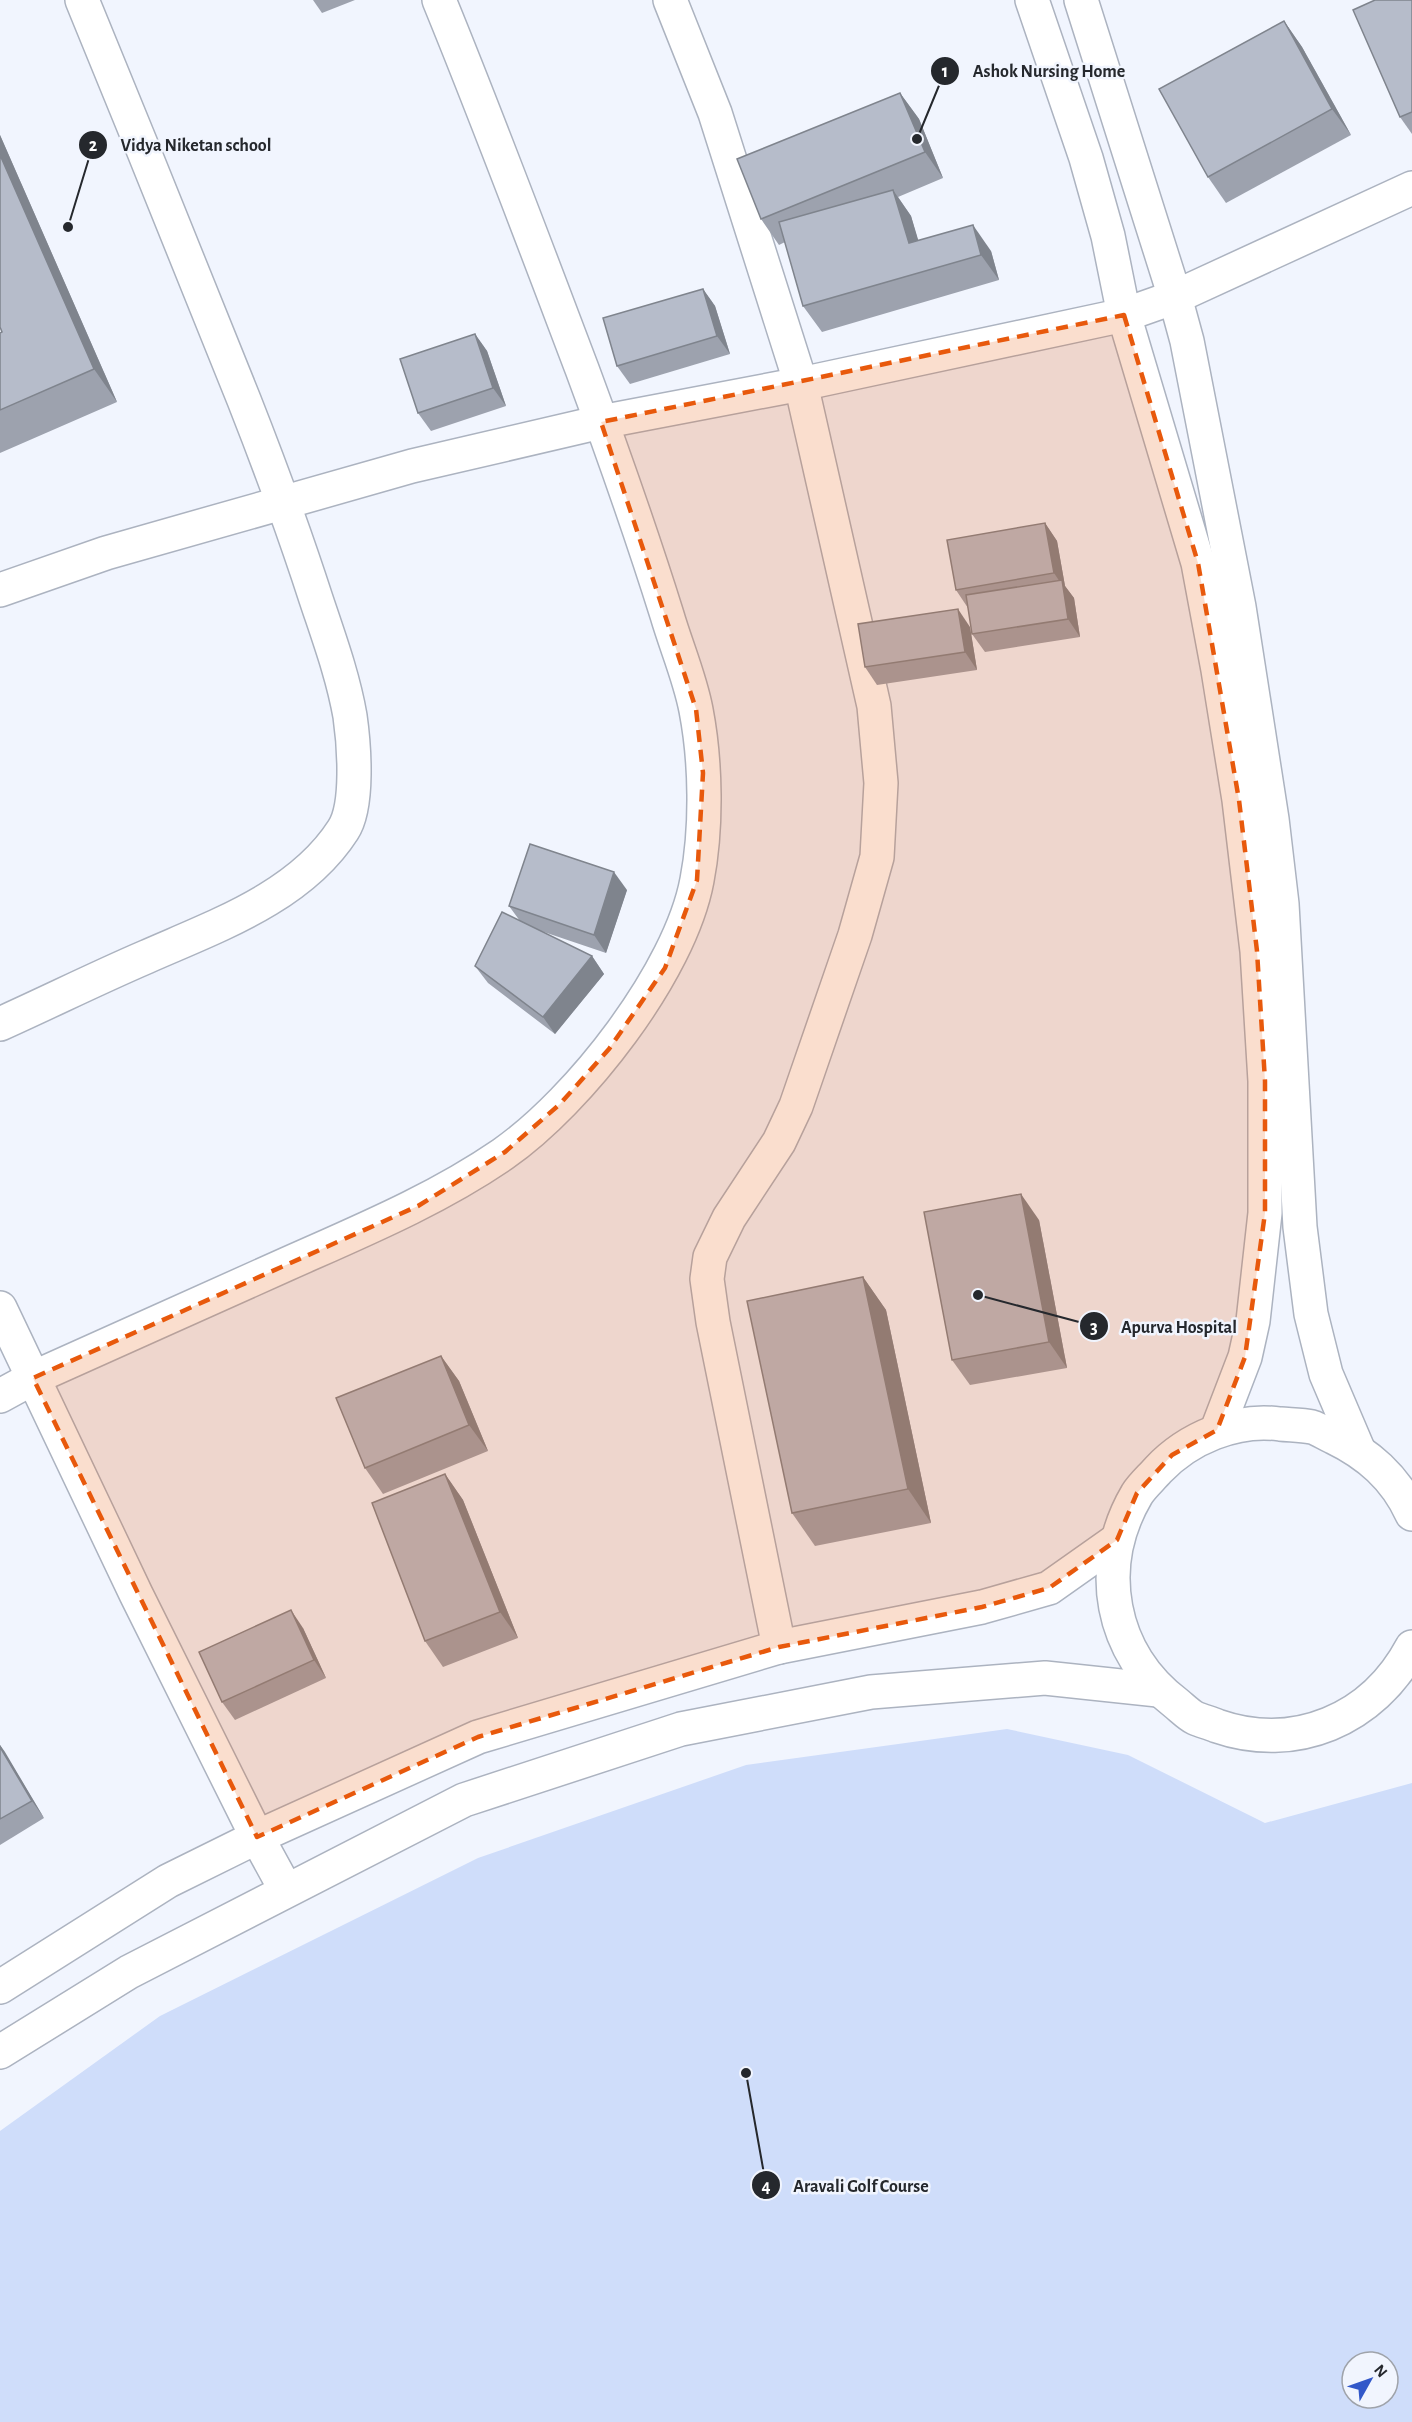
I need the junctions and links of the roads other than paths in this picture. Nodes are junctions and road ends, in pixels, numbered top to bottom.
1 (82, 0) edge
2 (439, 0) edge
3 (670, 0) edge
4 (1032, 0) edge
5 (1081, 0) edge
6 (1412, 188) edge
7 (1175, 297) junction
8 (1124, 315) junction
9 (801, 384) junction
10 (601, 422) junction
11 (285, 503) junction
12 (0, 590) edge
13 (0, 1024) edge
14 (0, 1308) edge
15 (33, 1378) junction
16 (0, 1396) edge
17 (1217, 1430) junction
18 (1358, 1449) junction
19 (1410, 1507) edge
20 (1117, 1540) junction
21 (779, 1647) junction
22 (1409, 1657) edge
23 (1158, 1690) junction
24 (256, 1836) junction
25 (286, 1890) junction
26 (0, 1987) edge
27 (0, 2052) edge

1 - 11 street
2 - 10 street
3 - 9 street
4 - 8 street
5 - 7 street
6 - 7 street
7 - 8 street
7 - 18 street
8 - 9 street
8 - 17 street
9 - 10 street
9 - 21 street
10 - 11 street
10 - 15 street
11 - 12 street
11 - 13 street
14 - 15 street
15 - 16 street
15 - 24 street
17 - 18 street
17 - 20 street
18 - 19 street
20 - 21 street
20 - 23 street
21 - 24 street
22 - 23 street
23 - 25 street
24 - 25 street
24 - 26 street
25 - 27 street

